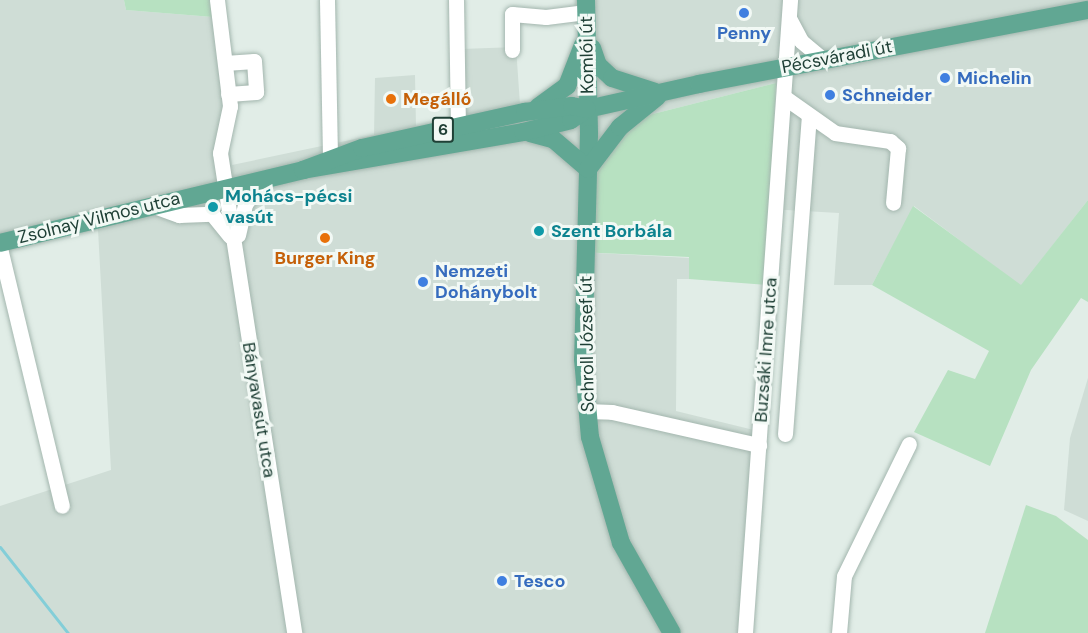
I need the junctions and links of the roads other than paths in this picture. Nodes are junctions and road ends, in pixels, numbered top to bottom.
1 (218, 0) edge
2 (327, 0) edge
3 (456, 0) edge
4 (790, 0) edge
5 (586, 6) edge
6 (1088, 10) edge
7 (789, 18) junction
8 (588, 32) junction
9 (512, 50) dead end
10 (824, 60) junction
11 (225, 63) junction
12 (786, 66) junction
13 (663, 93) junction
14 (228, 94) junction
15 (784, 97) junction
16 (587, 109) junction
17 (525, 112) junction
18 (809, 116) junction
19 (458, 127) junction
20 (524, 132) junction
21 (330, 158) junction
22 (588, 169) junction
23 (303, 170) junction
24 (266, 178) junction
25 (226, 187) junction
26 (893, 203) dead end
27 (149, 204) junction
28 (0, 243) edge
29 (0, 248) edge
30 (236, 250) junction
31 (587, 411) junction
32 (785, 434) dead end
33 (909, 444) dead end
34 (759, 445) junction
35 (62, 506) dead end
36 (294, 633) edge
37 (672, 633) edge
38 (745, 633) edge
39 (839, 633) edge

1 - 11 street, Bányavasút utca
2 - 21 street
3 - 19 street
4 - 7 street, Buzsáki Imre utca
5 - 8 main road, Komlói út
5 - 9 street
6 - 10 main road, Pécsváradi út / 6
7 - 10 street
7 - 12 street, Buzsáki Imre utca
8 - 13 main road
8 - 16 main road, Komlói út
8 - 17 main road
10 - 12 main road, Pécsváradi út / 6
11 - 14 street, Bányavasút utca
11 - 14 street
12 - 13 main road, Pécsváradi út / 6
12 - 15 street, Buzsáki Imre utca
13 - 16 main road, Pécsváradi út / 6
13 - 22 main road
14 - 25 street, Bányavasút utca
15 - 18 street
15 - 34 street, Buzsáki Imre utca
16 - 17 main road, Zsolnay Vilmos utca / 6
16 - 20 main road, Zsolnay Vilmos utca / 6
16 - 22 main road, Schroll József út
17 - 19 main road, Zsolnay Vilmos utca / 6
18 - 26 street
18 - 32 street
19 - 21 main road, Zsolnay Vilmos utca / 6
20 - 22 main road
20 - 23 main road, Zsolnay Vilmos utca / 6
21 - 23 main road, Zsolnay Vilmos utca / 6
22 - 31 main road, Schroll József út
23 - 24 main road, Zsolnay Vilmos utca / 6
24 - 25 main road, Zsolnay Vilmos utca / 6
24 - 30 street
25 - 27 main road, Zsolnay Vilmos utca / 6
25 - 30 street, Bányavasút utca
27 - 28 main road, Zsolnay Vilmos utca / 6
27 - 30 street
29 - 35 street
30 - 36 street, Bányavasút utca
31 - 34 street
31 - 37 main road, Schroll József út
33 - 39 street
34 - 38 street, Buzsáki Imre utca

